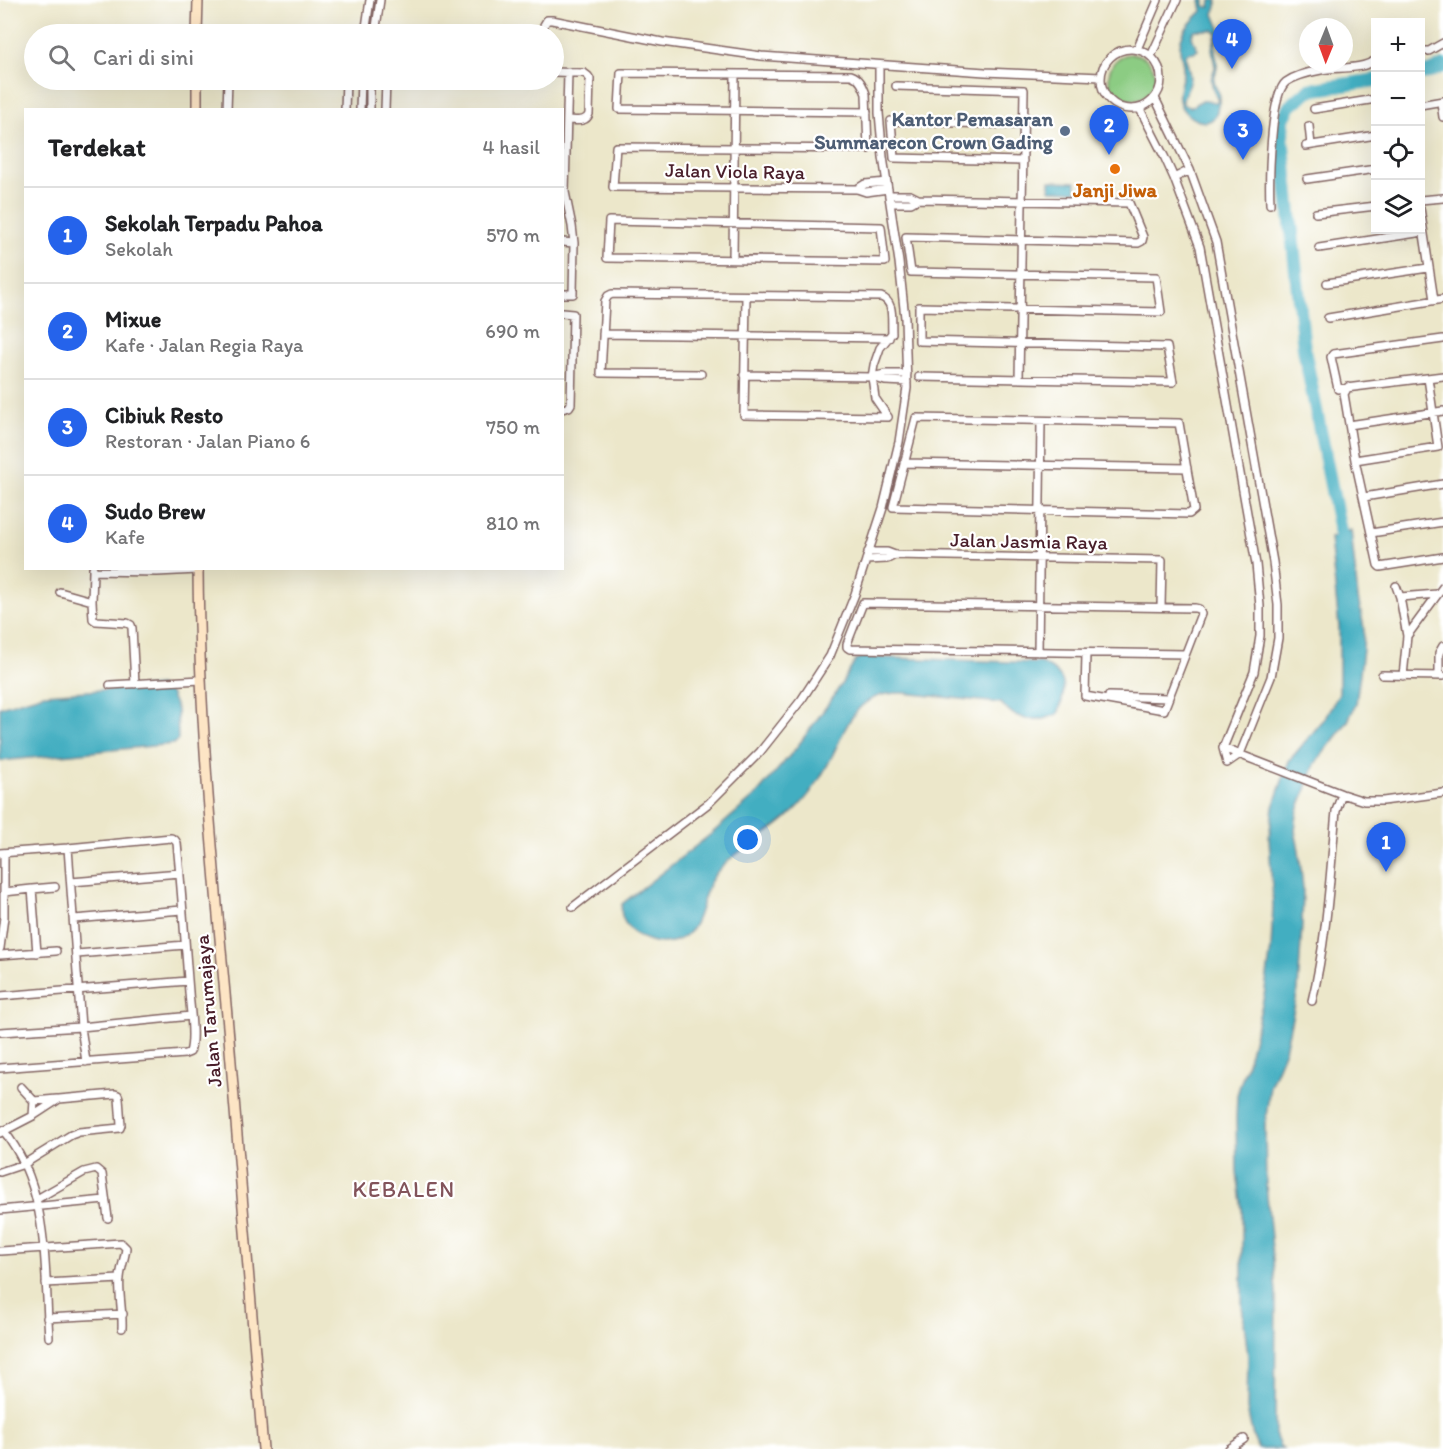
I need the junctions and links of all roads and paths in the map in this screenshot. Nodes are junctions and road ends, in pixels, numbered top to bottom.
1 (198, 0) edge
2 (370, 0) edge
3 (380, 0) edge
4 (1158, 0) edge
5 (1177, 0) edge
6 (197, 24) edge
7 (366, 24) edge
8 (376, 24) edge
9 (545, 24) edge
10 (1443, 43) edge
11 (1137, 49) junction
12 (1425, 51) edge
13 (1151, 56) junction
14 (1371, 62) edge
15 (879, 64) junction
16 (564, 72) edge
17 (568, 72) junction
18 (735, 74) junction
19 (1101, 77) junction
20 (897, 86) dead end
21 (197, 90) edge
22 (228, 90) edge
23 (346, 90) edge
24 (361, 90) edge
25 (370, 90) edge
26 (386, 90) edge
27 (1155, 98) junction
28 (1371, 100) edge
29 (1442, 102) edge
30 (1425, 104) edge
31 (196, 108) edge
32 (227, 108) edge
33 (345, 108) edge
34 (360, 108) edge
35 (370, 108) edge
36 (385, 108) edge
37 (1140, 109) junction
38 (1314, 109) dead end
39 (735, 110) junction
40 (867, 112) junction
41 (1443, 117) edge
42 (566, 122) edge
43 (1023, 124) junction
44 (1309, 126) dead end
45 (1371, 136) edge
46 (565, 138) edge
47 (734, 148) junction
48 (1023, 161) junction
49 (1371, 169) edge
50 (1190, 170) junction
51 (1174, 178) junction
52 (1307, 179) dead end
53 (734, 188) junction
54 (888, 189) junction
55 (564, 191) edge
56 (1443, 198) edge
57 (918, 199) junction
58 (1425, 200) edge
59 (1022, 201) junction
60 (890, 203) junction
61 (1270, 204) dead end
62 (1371, 207) edge
63 (1316, 213) dead end
64 (733, 224) junction
65 (1410, 234) edge
66 (1423, 234) edge
67 (1022, 240) junction
68 (564, 242) edge
69 (574, 243) junction
70 (1318, 248) dead end
71 (733, 259) junction
72 (1428, 268) junction
73 (1021, 274) junction
74 (1327, 283) dead end
75 (564, 294) edge
76 (746, 297) junction
77 (1443, 299) edge
78 (1434, 300) junction
79 (1020, 309) junction
80 (564, 314) edge
81 (1328, 318) dead end
82 (603, 334) junction
83 (745, 335) junction
84 (889, 338) junction
85 (1443, 339) edge
86 (1020, 343) junction
87 (564, 362) edge
88 (572, 362) junction
89 (701, 374) dead end
90 (744, 375) junction
91 (1443, 376) edge
92 (872, 377) junction
93 (919, 377) dead end
94 (907, 378) junction
95 (1428, 378) junction
96 (1019, 379) junction
97 (1348, 387) junction
98 (564, 408) edge
99 (1443, 411) edge
100 (1434, 413) junction
101 (1041, 421) junction
102 (1349, 425) junction
103 (1441, 447) edge
104 (1355, 460) junction
105 (904, 463) junction
106 (1040, 466) junction
107 (1187, 468) junction
108 (1443, 484) edge
109 (1364, 497) junction
110 (1040, 511) junction
111 (1443, 522) edge
112 (1371, 533) junction
113 (868, 552) junction
114 (895, 555) junction
115 (1039, 557) junction
116 (1443, 557) edge
117 (866, 560) junction
118 (93, 570) edge
119 (196, 570) edge
120 (1396, 586) dead end
121 (1443, 587) edge
122 (60, 592) dead end
123 (1437, 594) junction
124 (1400, 597) junction
125 (92, 601) junction
126 (1038, 605) junction
127 (1161, 607) junction
128 (1407, 636) junction
129 (1443, 646) edge
130 (1038, 652) junction
131 (1086, 653) junction
132 (1185, 654) junction
133 (1383, 675) dead end
134 (1403, 676) junction
135 (1441, 676) edge
136 (200, 680) junction
137 (135, 684) junction
138 (110, 685) dead end
139 (1086, 696) junction
140 (1168, 698) junction
141 (1224, 748) junction
142 (1240, 754) junction
143 (1443, 793) edge
144 (1342, 794) junction
145 (68, 848) junction
146 (2, 853) edge
147 (180, 873) junction
148 (71, 882) junction
149 (55, 887) dead end
150 (32, 889) junction
151 (4, 891) junction
152 (573, 907) dead end
153 (182, 910) junction
154 (2, 917) edge
155 (74, 919) junction
156 (185, 945) junction
157 (0, 948) edge
158 (56, 951) dead end
159 (37, 953) junction
160 (77, 954) junction
161 (0, 955) edge
162 (188, 981) junction
163 (80, 989) junction
164 (0, 996) edge
165 (1312, 1001) dead end
166 (191, 1016) junction
167 (81, 1027) junction
168 (0, 1032) edge
169 (86, 1062) junction
170 (0, 1068) edge
171 (21, 1087) dead end
172 (59, 1099) junction
173 (34, 1101) junction
174 (33, 1116) junction
175 (1, 1131) edge
176 (24, 1164) junction
177 (0, 1172) edge
178 (105, 1200) junction
179 (38, 1203) junction
180 (0, 1210) edge
181 (108, 1218) dead end
182 (44, 1248) junction
183 (0, 1251) edge
184 (120, 1279) junction
185 (46, 1283) junction
186 (123, 1314) junction
187 (47, 1318) junction
188 (122, 1328) dead end
189 (49, 1337) dead end
190 (1244, 1439) dead end
191 (263, 1449) edge
192 (1228, 1449) edge

1 - 6 street
2 - 7 street
3 - 8 street
4 - 11 street
5 - 13 street
9 - 15 street
10 - 12 street
11 - 13 street
11 - 19 street
13 - 27 street
14 - 61 street
15 - 19 street
15 - 54 street
16 - 17 street
17 - 42 street
17 - 42 street
18 - 39 street
18 - 39 street
18 - 40 street
19 - 37 street
20 - 43 street
21 - 31 street
22 - 32 street
23 - 33 street
24 - 34 street
25 - 35 street
26 - 36 street
27 - 37 street
27 - 50 street
28 - 38 street
29 - 30 street
29 - 41 street
37 - 51 street
39 - 40 street
39 - 47 street
40 - 47 street
42 - 46 street
43 - 48 street
43 - 48 street
44 - 45 street
46 - 55 street
47 - 53 street
47 - 53 street, Jalan Viola Raya
48 - 59 street
49 - 52 street
50 - 51 street
50 - 142 street
51 - 141 street
53 - 54 street, Jalan Viola Raya
53 - 64 street
54 - 57 street
54 - 60 street
55 - 69 street
56 - 58 street
57 - 59 street
57 - 60 street
59 - 67 street
59 - 67 street
60 - 94 street
62 - 63 street
64 - 71 street
64 - 71 street
64 - 71 street
65 - 70 street
66 - 72 street
67 - 73 street
67 - 73 street
68 - 69 street
69 - 75 street
72 - 74 street
72 - 78 street
73 - 79 street
73 - 79 street
76 - 82 street
76 - 83 street
76 - 84 street
77 - 78 street
78 - 81 street
79 - 86 street
79 - 86 street
80 - 88 street
82 - 83 street
82 - 89 street
83 - 84 street
83 - 90 street
84 - 92 street
85 - 97 street
86 - 96 street
86 - 96 street
87 - 88 street
88 - 98 street
90 - 92 street
90 - 92 street
91 - 95 street
92 - 94 street
93 - 96 street
94 - 113 street
95 - 97 street
95 - 100 street
97 - 102 street
99 - 100 street
100 - 102 street
100 - 103 street
101 - 105 street
101 - 106 street
101 - 107 street
102 - 104 street
103 - 104 street
104 - 109 street
105 - 106 street
105 - 110 street
106 - 107 street
106 - 110 street
107 - 110 street
108 - 109 street
109 - 112 street
110 - 115 street
111 - 112 street
112 - 116 street
113 - 114 street, Jalan Jasmia Raya
113 - 117 street
114 - 115 street, Jalan Jasmia Raya
114 - 117 street, Jalan Jasmia Raya
115 - 126 street
115 - 127 street, Jalan Jasmia Raya
117 - 152 street
118 - 119 street
118 - 125 street
119 - 136 street, Jalan Tarumajaya
120 - 124 street
121 - 123 street
122 - 125 street
123 - 124 street
123 - 128 street
124 - 128 street
125 - 137 street
126 - 127 street
126 - 130 street
126 - 130 street
127 - 132 street
128 - 134 street
129 - 135 street
130 - 131 street
131 - 132 street
131 - 139 street
132 - 140 street
133 - 134 street
134 - 135 street
136 - 137 street
136 - 191 street, Jalan Tarumajaya
137 - 138 street
139 - 140 street
139 - 140 street
141 - 142 street
141 - 142 street
142 - 144 street
143 - 144 street
144 - 165 street
145 - 146 street
145 - 147 street
145 - 148 street
146 - 151 street
147 - 148 street
147 - 153 street
148 - 155 street
149 - 150 street
150 - 151 street
150 - 159 street
151 - 154 street
153 - 155 street
153 - 156 street
154 - 157 street
155 - 160 street
156 - 160 street
156 - 162 street
158 - 159 street
159 - 161 street
160 - 163 street
162 - 163 street
162 - 166 street
163 - 164 street
163 - 167 street
166 - 167 street
166 - 169 street
167 - 168 street
167 - 169 street
169 - 170 street
171 - 173 street
172 - 173 street
172 - 174 street
172 - 176 street
173 - 174 street
174 - 175 street
175 - 176 street
176 - 177 street
176 - 179 street
178 - 179 street
178 - 179 street
178 - 181 street
179 - 180 street
179 - 182 street
182 - 183 street
182 - 184 street
182 - 185 street
184 - 185 street
184 - 186 street
185 - 187 street
186 - 187 street
186 - 188 street
187 - 189 street
190 - 192 street

